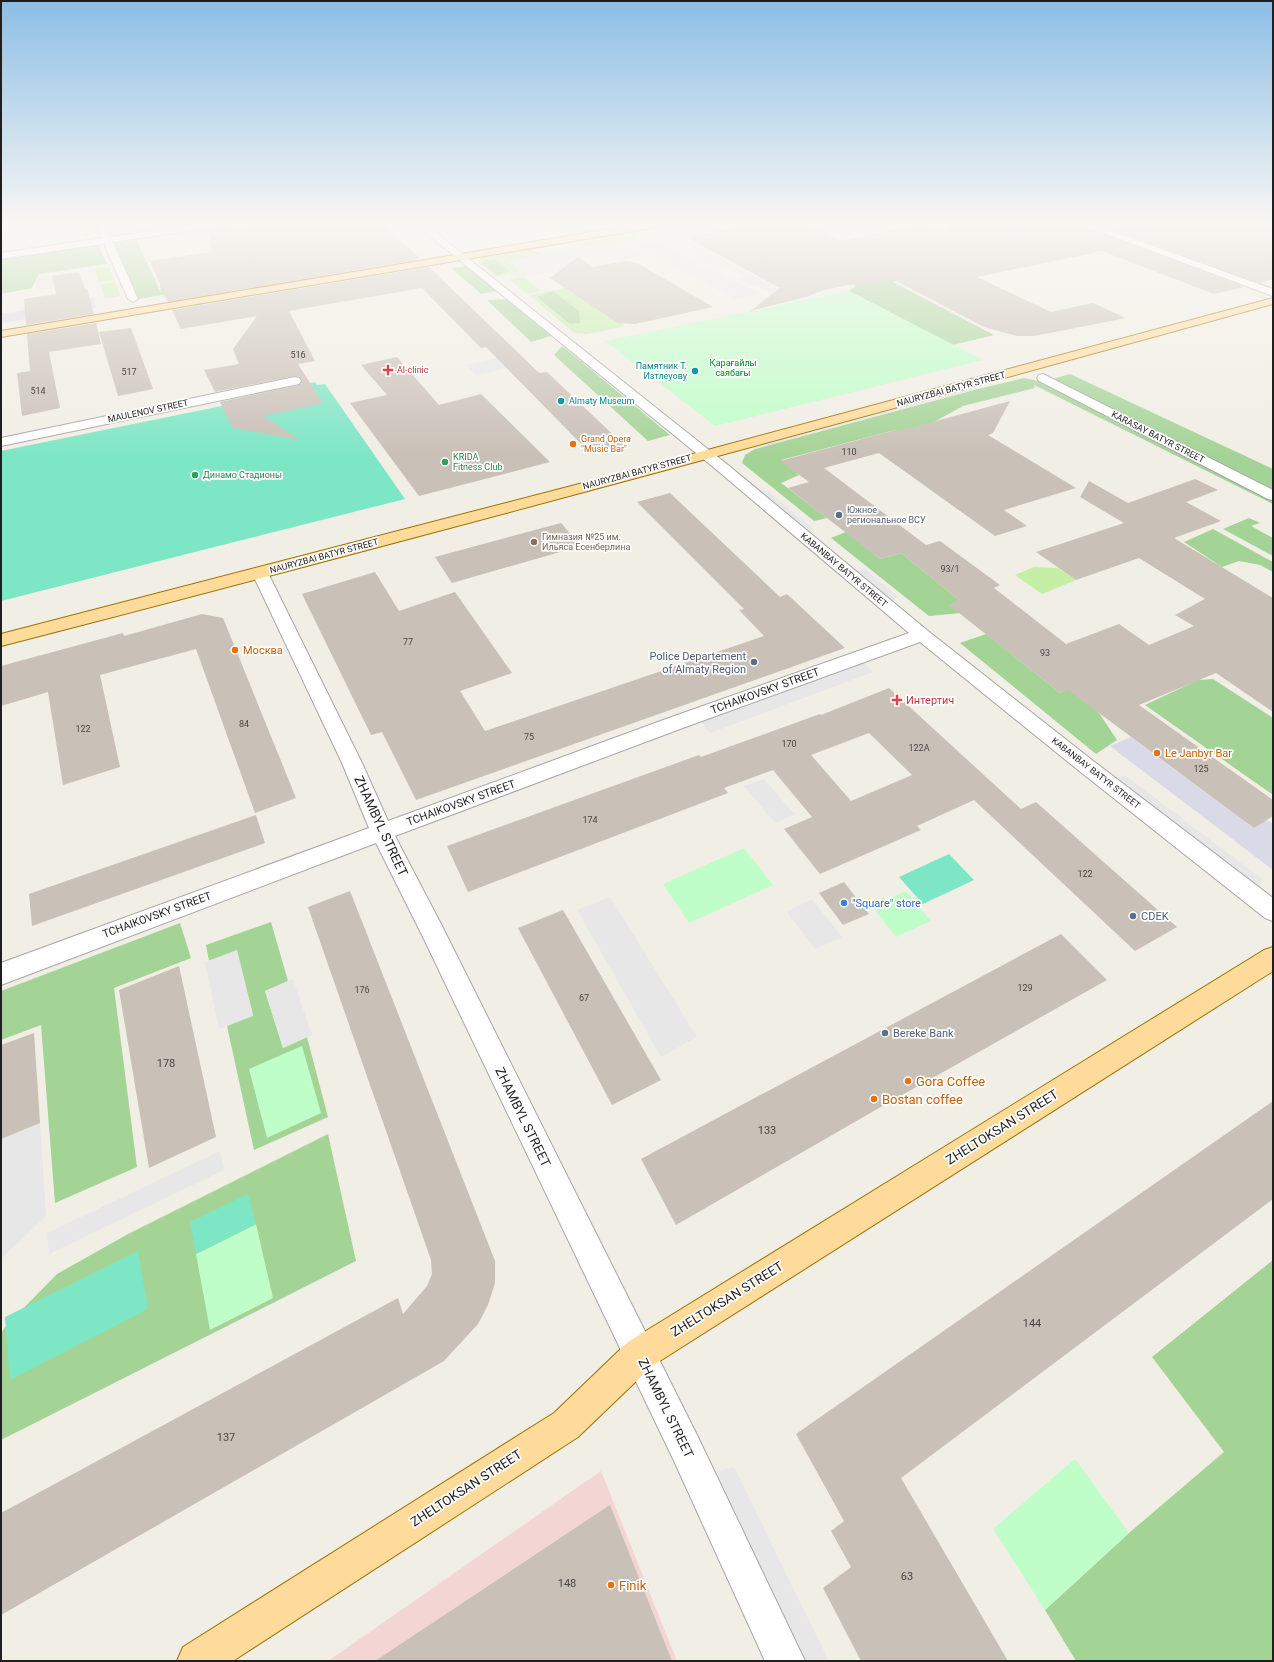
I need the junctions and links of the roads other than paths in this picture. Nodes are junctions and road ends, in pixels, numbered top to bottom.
1 (194, 302) edge
2 (515, 302) edge
3 (1271, 302) edge
4 (1, 334) edge
5 (1057, 374) dead end
6 (1043, 378) dead end
7 (295, 380) dead end
8 (1, 442) edge
9 (704, 454) junction
10 (1238, 464) dead end
11 (1273, 496) edge
12 (260, 573) junction
13 (922, 635) junction
14 (1, 640) edge
15 (382, 833) junction
16 (1273, 911) edge
17 (1273, 958) edge
18 (1, 974) edge
19 (640, 1354) junction
20 (197, 1661) edge
21 (785, 1661) edge

1 - 4 main road
2 - 9 street, KABANBAY BATYR STREET
3 - 9 main road, NAURYZBAI BATYR STREET
5 - 10 street, KARASAY BATYR STREET
6 - 11 street, KARASAY BATYR STREET
7 - 8 street, MAULENOV STREET
9 - 12 main road, NAURYZBAI BATYR STREET
9 - 13 street, KABANBAY BATYR STREET
12 - 14 main road, NAURYZBAI BATYR STREET
12 - 15 street, ZHAMBYL STREET
13 - 15 street, TCHAIKOVSKY STREET
13 - 16 street, KABANBAY BATYR STREET
15 - 18 street, TCHAIKOVSKY STREET
15 - 19 street, ZHAMBYL STREET
17 - 19 main road, ZHELTOKSAN STREET
19 - 20 main road, ZHELTOKSAN STREET
19 - 21 street, ZHAMBYL STREET

